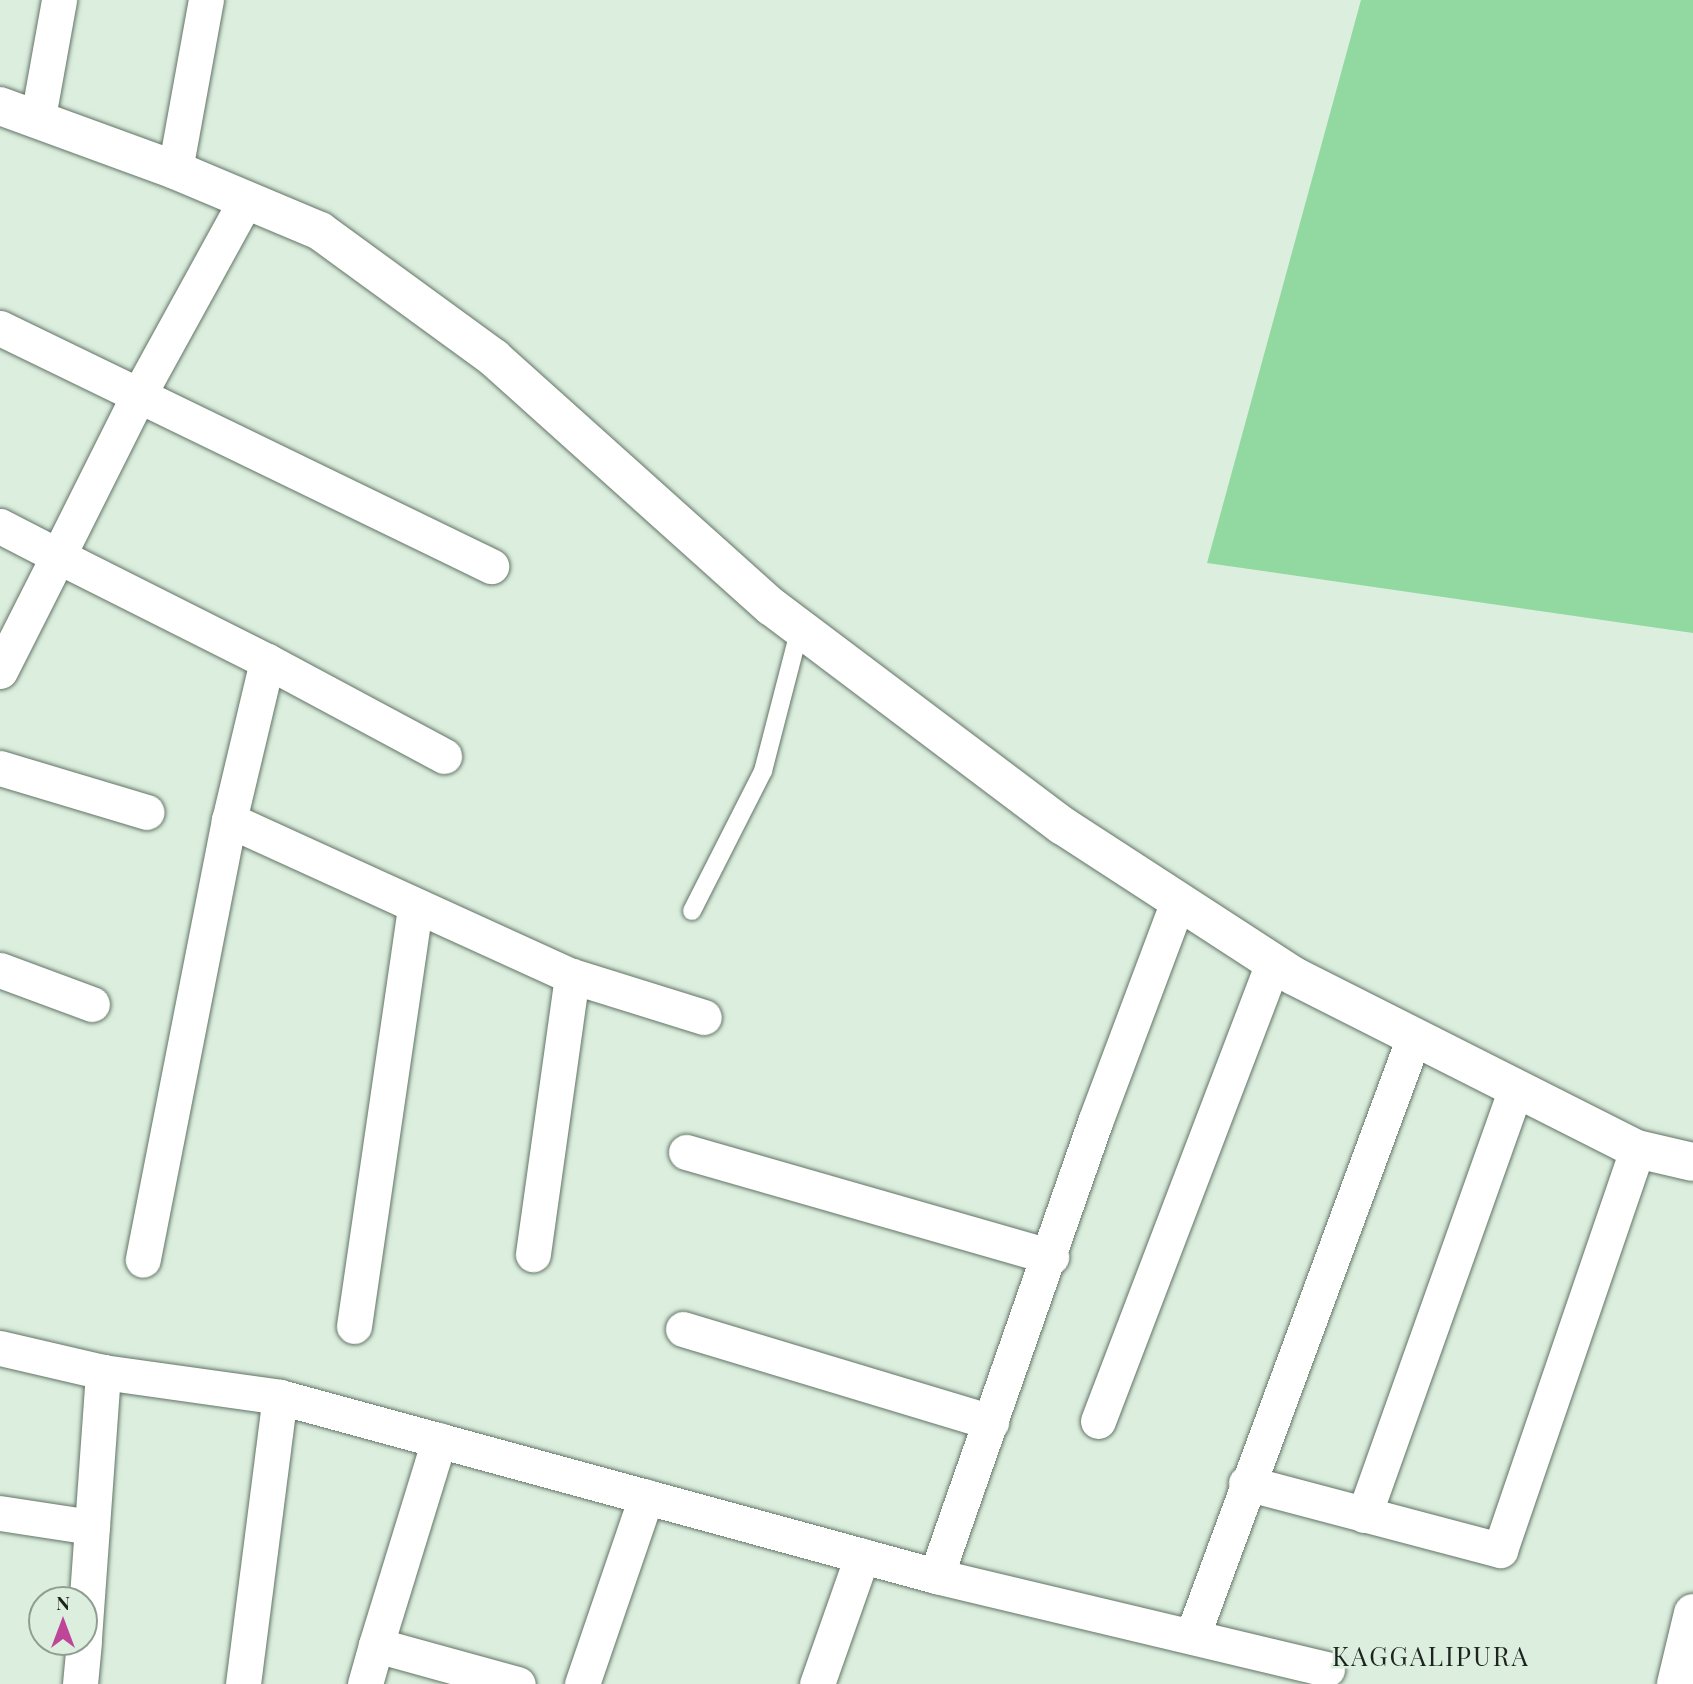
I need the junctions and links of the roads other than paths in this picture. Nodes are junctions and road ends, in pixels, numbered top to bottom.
1 (59, 0) edge
2 (206, 0) edge
3 (0, 106) edge
4 (38, 117) junction
5 (175, 170) junction
6 (245, 201) junction
7 (0, 328) edge
8 (138, 396) junction
9 (0, 526) edge
10 (58, 556) junction
11 (491, 566) dead end
12 (800, 628) junction
13 (267, 661) junction
14 (0, 671) edge
15 (444, 756) dead end
16 (0, 768) edge
17 (147, 812) dead end
18 (229, 820) junction
19 (1178, 901) junction
20 (415, 908) junction
21 (692, 911) dead end
22 (1273, 963) junction
23 (0, 970) edge
24 (572, 976) junction
25 (92, 1003) dead end
26 (704, 1017) dead end
27 (1414, 1037) junction
28 (1516, 1088) junction
29 (1637, 1149) junction
30 (686, 1152) dead end
31 (1693, 1162) edge
32 (533, 1254) dead end
33 (1051, 1257) junction
34 (143, 1260) dead end
35 (354, 1326) dead end
36 (683, 1329) dead end
37 (0, 1348) edge
38 (103, 1372) junction
39 (280, 1397) junction
40 (1098, 1421) dead end
41 (991, 1422) junction
42 (439, 1440) junction
43 (1246, 1483) junction
44 (646, 1497) junction
45 (0, 1513) edge
46 (1364, 1515) junction
47 (92, 1527) junction
48 (862, 1556) junction
49 (936, 1576) junction
50 (88, 1586) edge
51 (1693, 1613) edge
52 (1192, 1634) junction
53 (376, 1645) junction
54 (83, 1656) edge
55 (1327, 1669) dead end
56 (80, 1684) edge
57 (243, 1684) edge
58 (365, 1684) edge
59 (518, 1684) edge
60 (582, 1684) edge
61 (817, 1684) edge
62 (1676, 1684) edge

1 - 4 street
2 - 5 street
3 - 4 main road
4 - 5 main road
5 - 6 main road
6 - 8 street
6 - 12 main road
7 - 8 street
8 - 10 street
8 - 11 street
9 - 10 street
10 - 13 street
10 - 14 street
12 - 19 main road
12 - 21 lane
13 - 15 street
13 - 18 street
16 - 17 street
18 - 20 street
18 - 34 street
19 - 22 main road
19 - 33 street
20 - 24 street
20 - 35 street
22 - 27 main road
22 - 40 street
23 - 25 street
24 - 26 street
24 - 32 street
27 - 28 main road
27 - 43 street
28 - 29 main road
28 - 46 street
29 - 31 main road
29 - 46 street
30 - 33 street
33 - 41 street
36 - 41 street
37 - 38 street
38 - 39 street
38 - 47 street
39 - 42 street
39 - 57 street
41 - 49 street
42 - 44 street
42 - 53 street
43 - 46 street
43 - 52 street
44 - 48 street
44 - 60 street
45 - 47 street
47 - 50 street
48 - 49 street
48 - 61 street
49 - 52 street
51 - 62 main road
52 - 55 street
53 - 58 street
53 - 59 street
54 - 56 street

